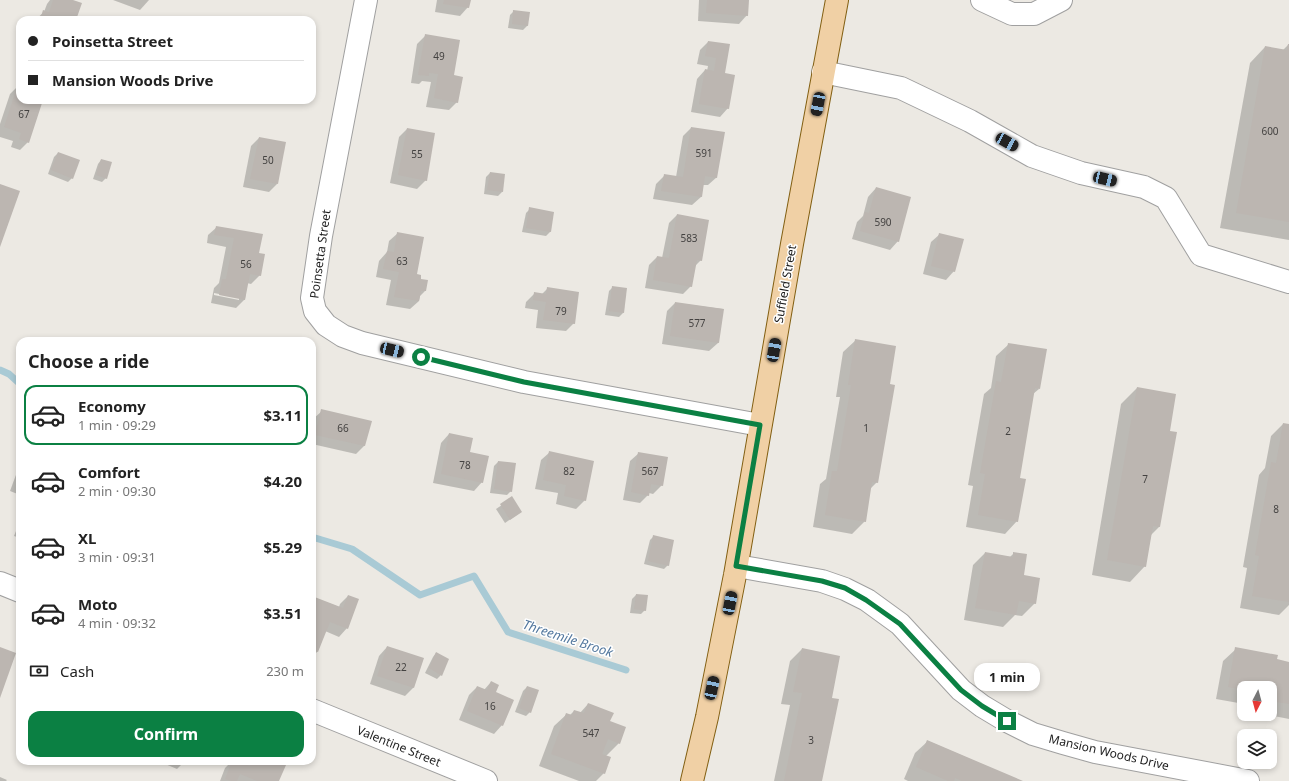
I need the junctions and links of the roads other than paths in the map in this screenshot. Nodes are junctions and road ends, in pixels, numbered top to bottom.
1 (366, 0) edge
2 (837, 0) edge
3 (982, 0) edge
4 (1061, 0) edge
5 (823, 72) junction
6 (1289, 282) edge
7 (760, 425) junction
8 (736, 566) junction
9 (0, 583) edge
10 (16, 589) edge
11 (316, 712) edge
12 (486, 781) edge
13 (692, 781) edge
14 (1248, 781) edge

1 - 7 street, Poinsetta Street
2 - 5 main road, Suffield Street
3 - 4 street
5 - 6 street
5 - 7 main road, Suffield Street
7 - 8 main road, Suffield Street
8 - 13 main road, Suffield Street
8 - 14 street, Mansion Woods Drive
9 - 10 street
11 - 12 street, Valentine Street

